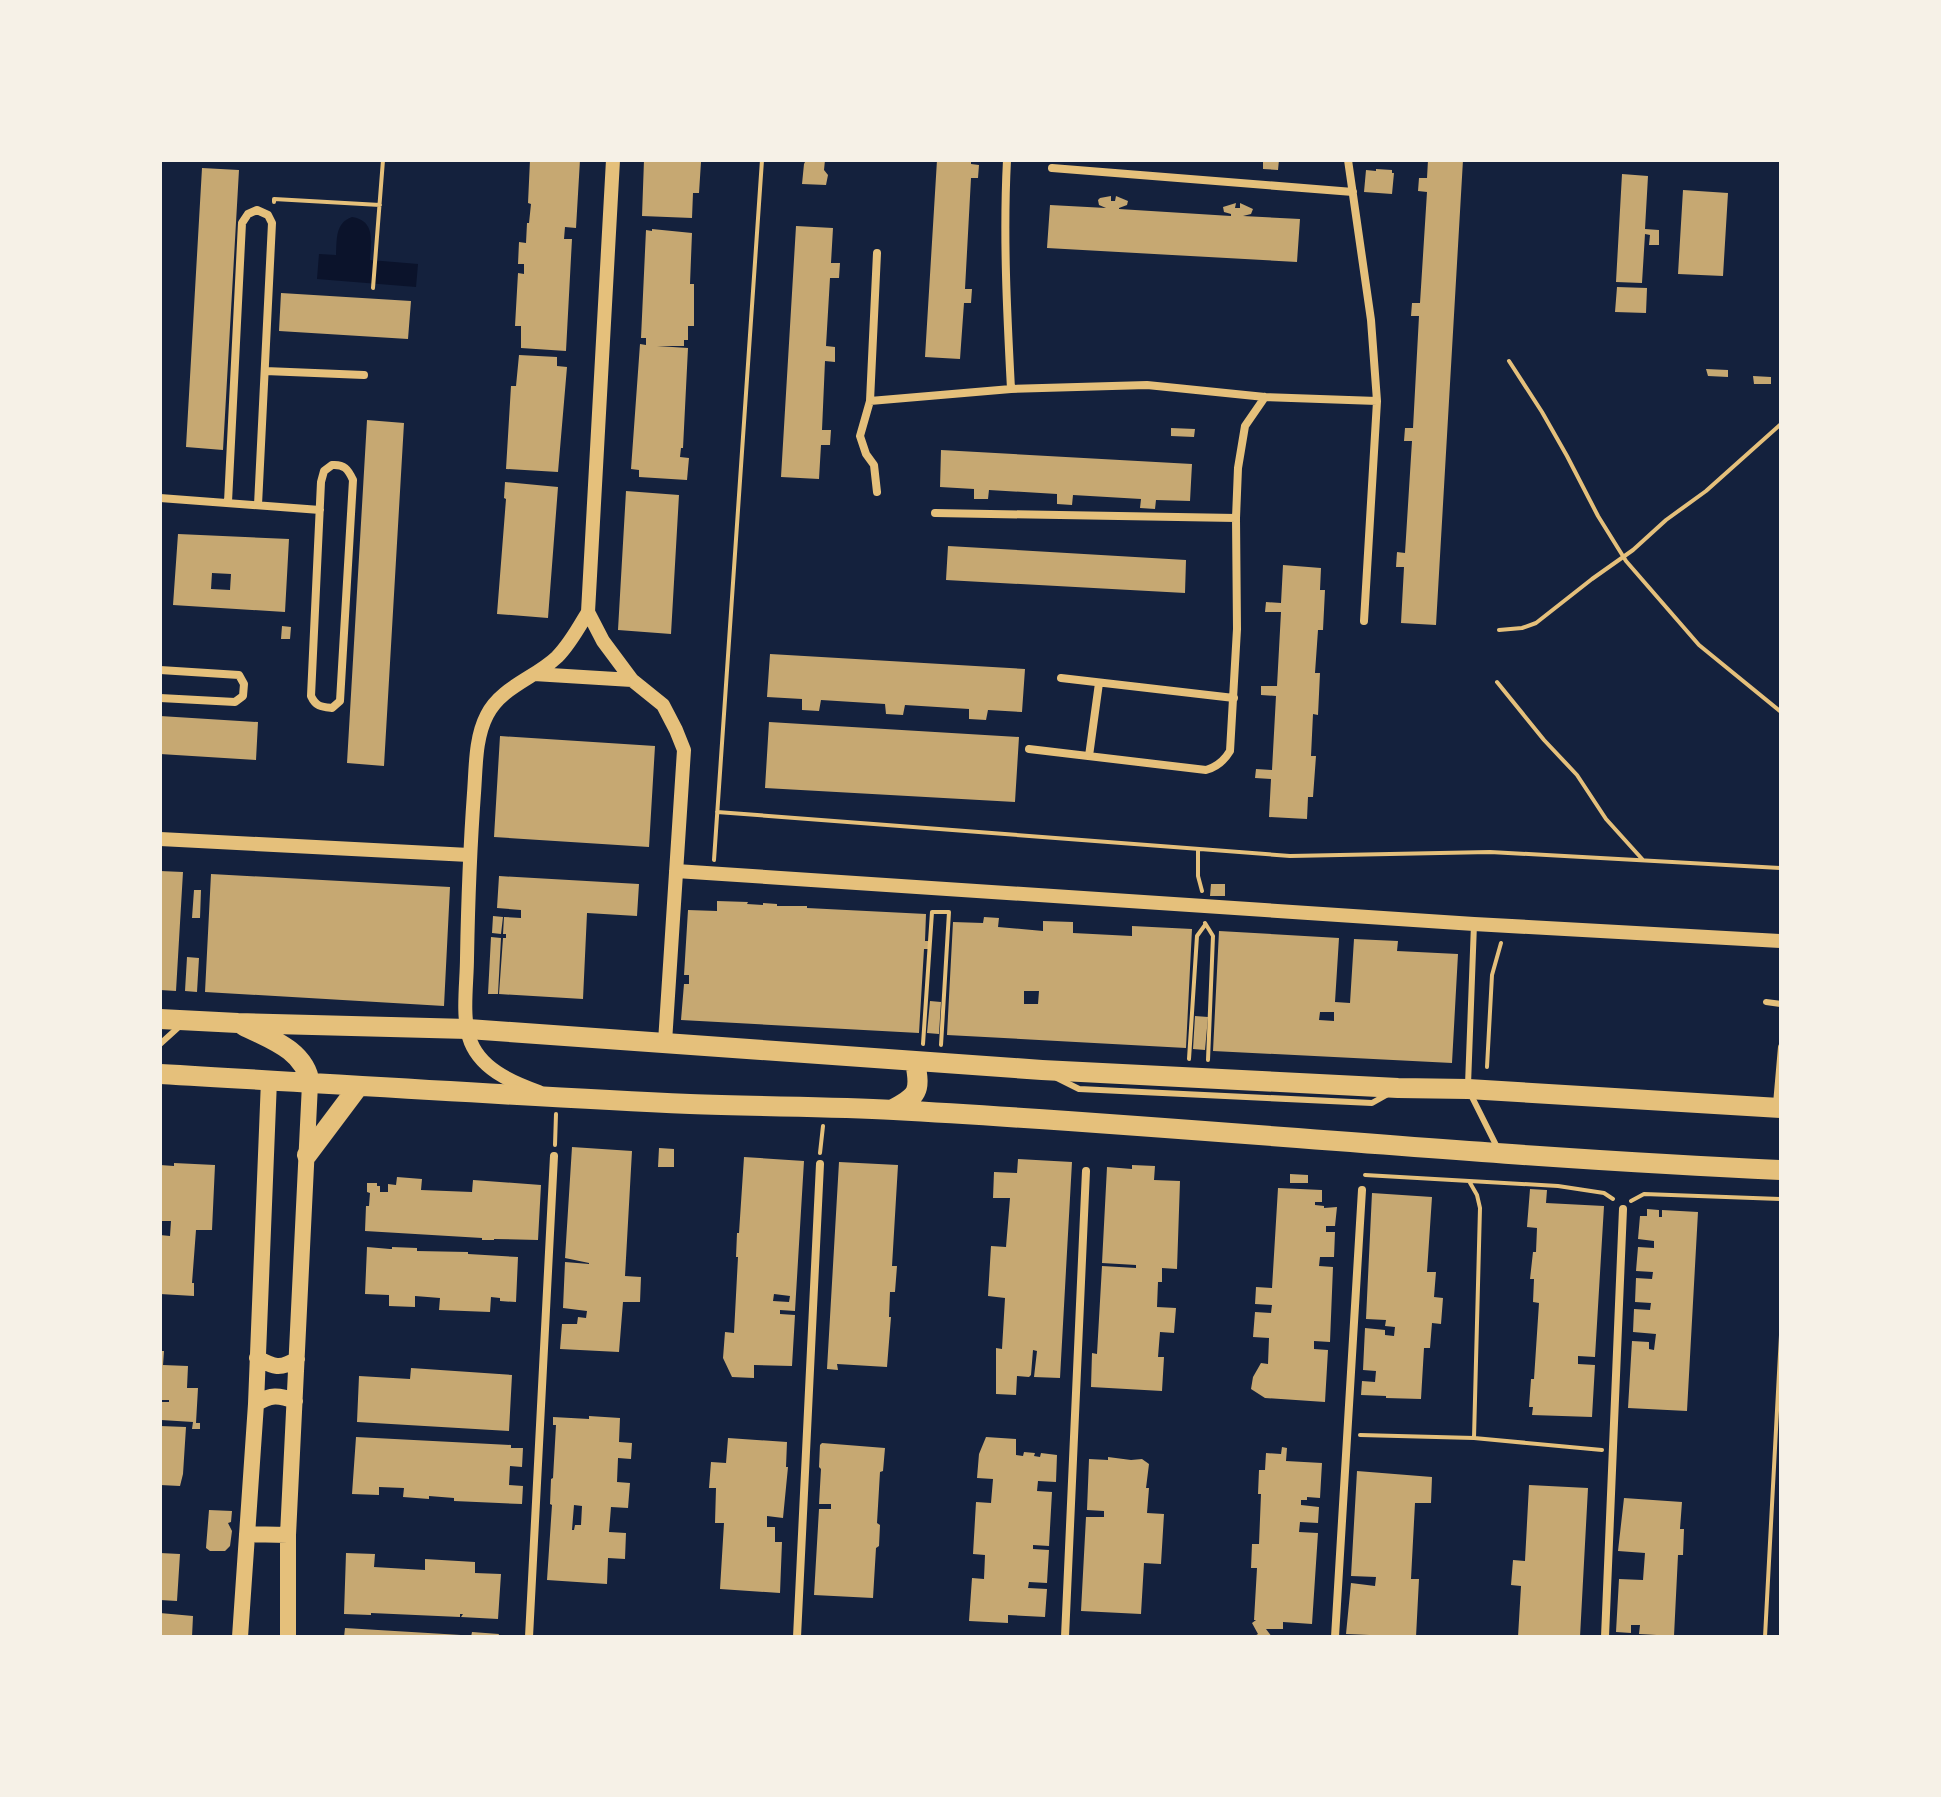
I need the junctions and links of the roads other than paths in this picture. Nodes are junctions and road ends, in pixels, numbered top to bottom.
1 (613, 160) edge
2 (1007, 160) edge
3 (1348, 160) edge
4 (1052, 168) dead end
5 (1353, 192) junction
6 (877, 253) dead end
7 (265, 371) junction
8 (364, 375) dead end
9 (1011, 389) junction
10 (1265, 397) junction
11 (870, 401) junction
12 (1377, 401) junction
13 (877, 492) dead end
14 (160, 498) edge
15 (228, 502) junction
16 (258, 505) junction
17 (320, 510) junction
18 (935, 513) dead end
19 (1236, 518) junction
20 (588, 612) junction
21 (1364, 621) dead end
22 (160, 670) edge
23 (534, 674) junction
24 (1061, 678) dead end
25 (632, 680) junction
26 (1099, 683) junction
27 (160, 698) edge
28 (1234, 698) junction
29 (1029, 749) dead end
30 (1089, 756) junction
31 (160, 839) edge
32 (469, 855) junction
33 (676, 871) junction
34 (1474, 924) junction
35 (1781, 941) edge
36 (1766, 1002) dead end
37 (1781, 1004) edge
38 (160, 1019) edge
39 (186, 1020) junction
40 (238, 1023) junction
41 (468, 1029) junction
42 (665, 1042) junction
43 (160, 1044) edge
44 (1781, 1047) edge
45 (926, 1063) junction
46 (1042, 1070) junction
47 (160, 1074) edge
48 (269, 1080) junction
49 (310, 1084) junction
50 (358, 1087) junction
51 (1398, 1088) junction
52 (1468, 1089) junction
53 (556, 1098) junction
54 (1778, 1108) edge
55 (891, 1110) junction
56 (1500, 1152) junction
57 (307, 1155) junction
58 (554, 1156) road end
59 (820, 1164) road end
60 (1781, 1170) edge
61 (1086, 1171) dead end
62 (1362, 1190) dead end
63 (1621, 1209) road end
64 (257, 1358) junction
65 (297, 1359) junction
66 (295, 1401) junction
67 (256, 1404) junction
68 (247, 1534) junction
69 (288, 1535) junction
70 (240, 1637) edge
71 (288, 1637) edge
72 (529, 1637) edge
73 (797, 1637) edge
74 (1065, 1637) edge
75 (1335, 1637) edge
76 (1605, 1637) edge

1 - 20 street
2 - 9 street
3 - 5 street
4 - 5 street
5 - 12 street
6 - 11 street
7 - 8 street
7 - 15 street
7 - 16 street
9 - 10 street
9 - 11 street
10 - 12 street
10 - 19 street
11 - 13 street
12 - 21 street
14 - 15 street
15 - 16 street
16 - 17 street
17 - 17 street
18 - 19 street
19 - 28 street
20 - 23 street
20 - 25 street
22 - 27 street
23 - 25 street
23 - 32 street
24 - 26 street
25 - 33 street
26 - 28 street
26 - 30 street
28 - 30 street
29 - 30 street
31 - 32 street
32 - 41 street
33 - 34 street
33 - 42 street
34 - 35 street
34 - 52 lane
36 - 37 lane
38 - 39 main road
39 - 40 main road
39 - 43 lane
40 - 41 main road
40 - 49 main road
41 - 42 main road
41 - 53 street
42 - 45 main road
44 - 54 lane
45 - 46 main road
45 - 55 main road
46 - 51 main road
46 - 51 lane
47 - 48 main road
48 - 49 main road
48 - 64 main road
49 - 50 main road
49 - 57 main road
50 - 53 main road
50 - 57 main road
51 - 52 main road
52 - 54 main road
52 - 56 lane
53 - 55 main road
55 - 56 main road
56 - 60 main road
57 - 65 main road
58 - 72 street
59 - 73 street
61 - 74 street
62 - 75 street
63 - 76 street
64 - 65 main road
64 - 67 main road
65 - 66 main road
66 - 67 main road
66 - 69 main road
67 - 68 main road
68 - 69 main road
68 - 70 main road
69 - 71 main road

